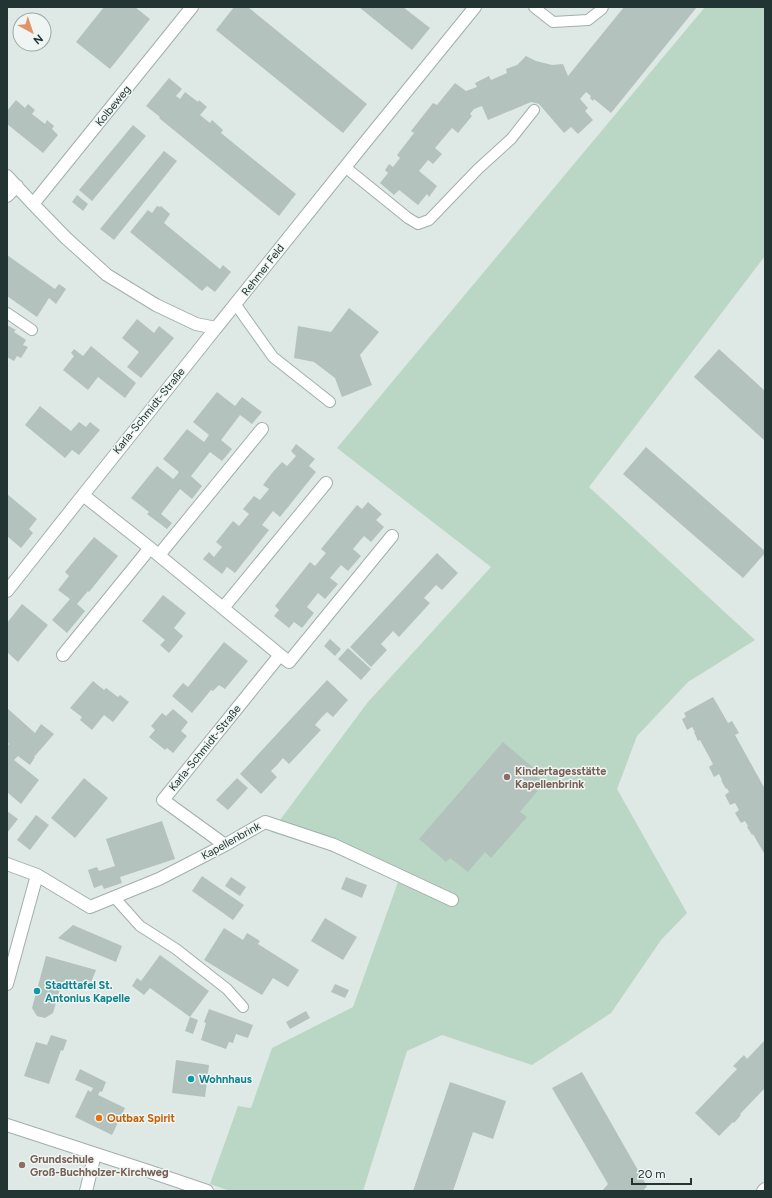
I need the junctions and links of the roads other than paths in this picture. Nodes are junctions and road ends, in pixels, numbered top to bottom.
1 (192, 7) edge
2 (475, 7) edge
3 (534, 7) edge
4 (603, 7) edge
5 (534, 110) dead end
6 (345, 167) junction
7 (7, 176) edge
8 (17, 186) junction
9 (7, 196) edge
10 (33, 204) junction
11 (236, 305) junction
12 (7, 313) edge
13 (216, 328) junction
14 (32, 330) dead end
15 (330, 402) dead end
16 (262, 429) dead end
17 (326, 483) dead end
18 (83, 495) junction
19 (392, 536) dead end
20 (155, 552) junction
21 (7, 591) edge
22 (224, 608) junction
23 (63, 655) dead end
24 (280, 655) junction
25 (225, 845) junction
26 (7, 864) edge
27 (37, 874) junction
28 (114, 897) junction
29 (452, 900) dead end
30 (7, 984) edge
31 (243, 1007) dead end
32 (7, 1125) edge
33 (95, 1154) junction
34 (765, 1189) edge
35 (86, 1191) edge
36 (207, 1191) edge
37 (763, 1191) edge

1 - 10 street, Kolbeweg
2 - 6 street, Rehmer Feld
3 - 4 lane
5 - 6 lane
6 - 11 street, Rehmer Feld
7 - 8 street
8 - 9 street
8 - 10 street
10 - 13 street
11 - 13 street, Rehmer Feld
11 - 15 lane
12 - 14 lane
13 - 18 street, Karla-Schmidt-Straße
16 - 20 street
17 - 22 street
18 - 20 street
18 - 21 street, Karla-Schmidt-Straße
19 - 24 street
20 - 22 street
20 - 23 street
22 - 24 street
24 - 25 street, Karla-Schmidt-Straße
25 - 28 street, Kapellenbrink
25 - 29 street, Kapellenbrink
26 - 27 street, Kapellenbrink
27 - 28 street, Kapellenbrink
27 - 30 street
28 - 31 lane
32 - 33 street
33 - 35 street
33 - 36 street
34 - 37 street

